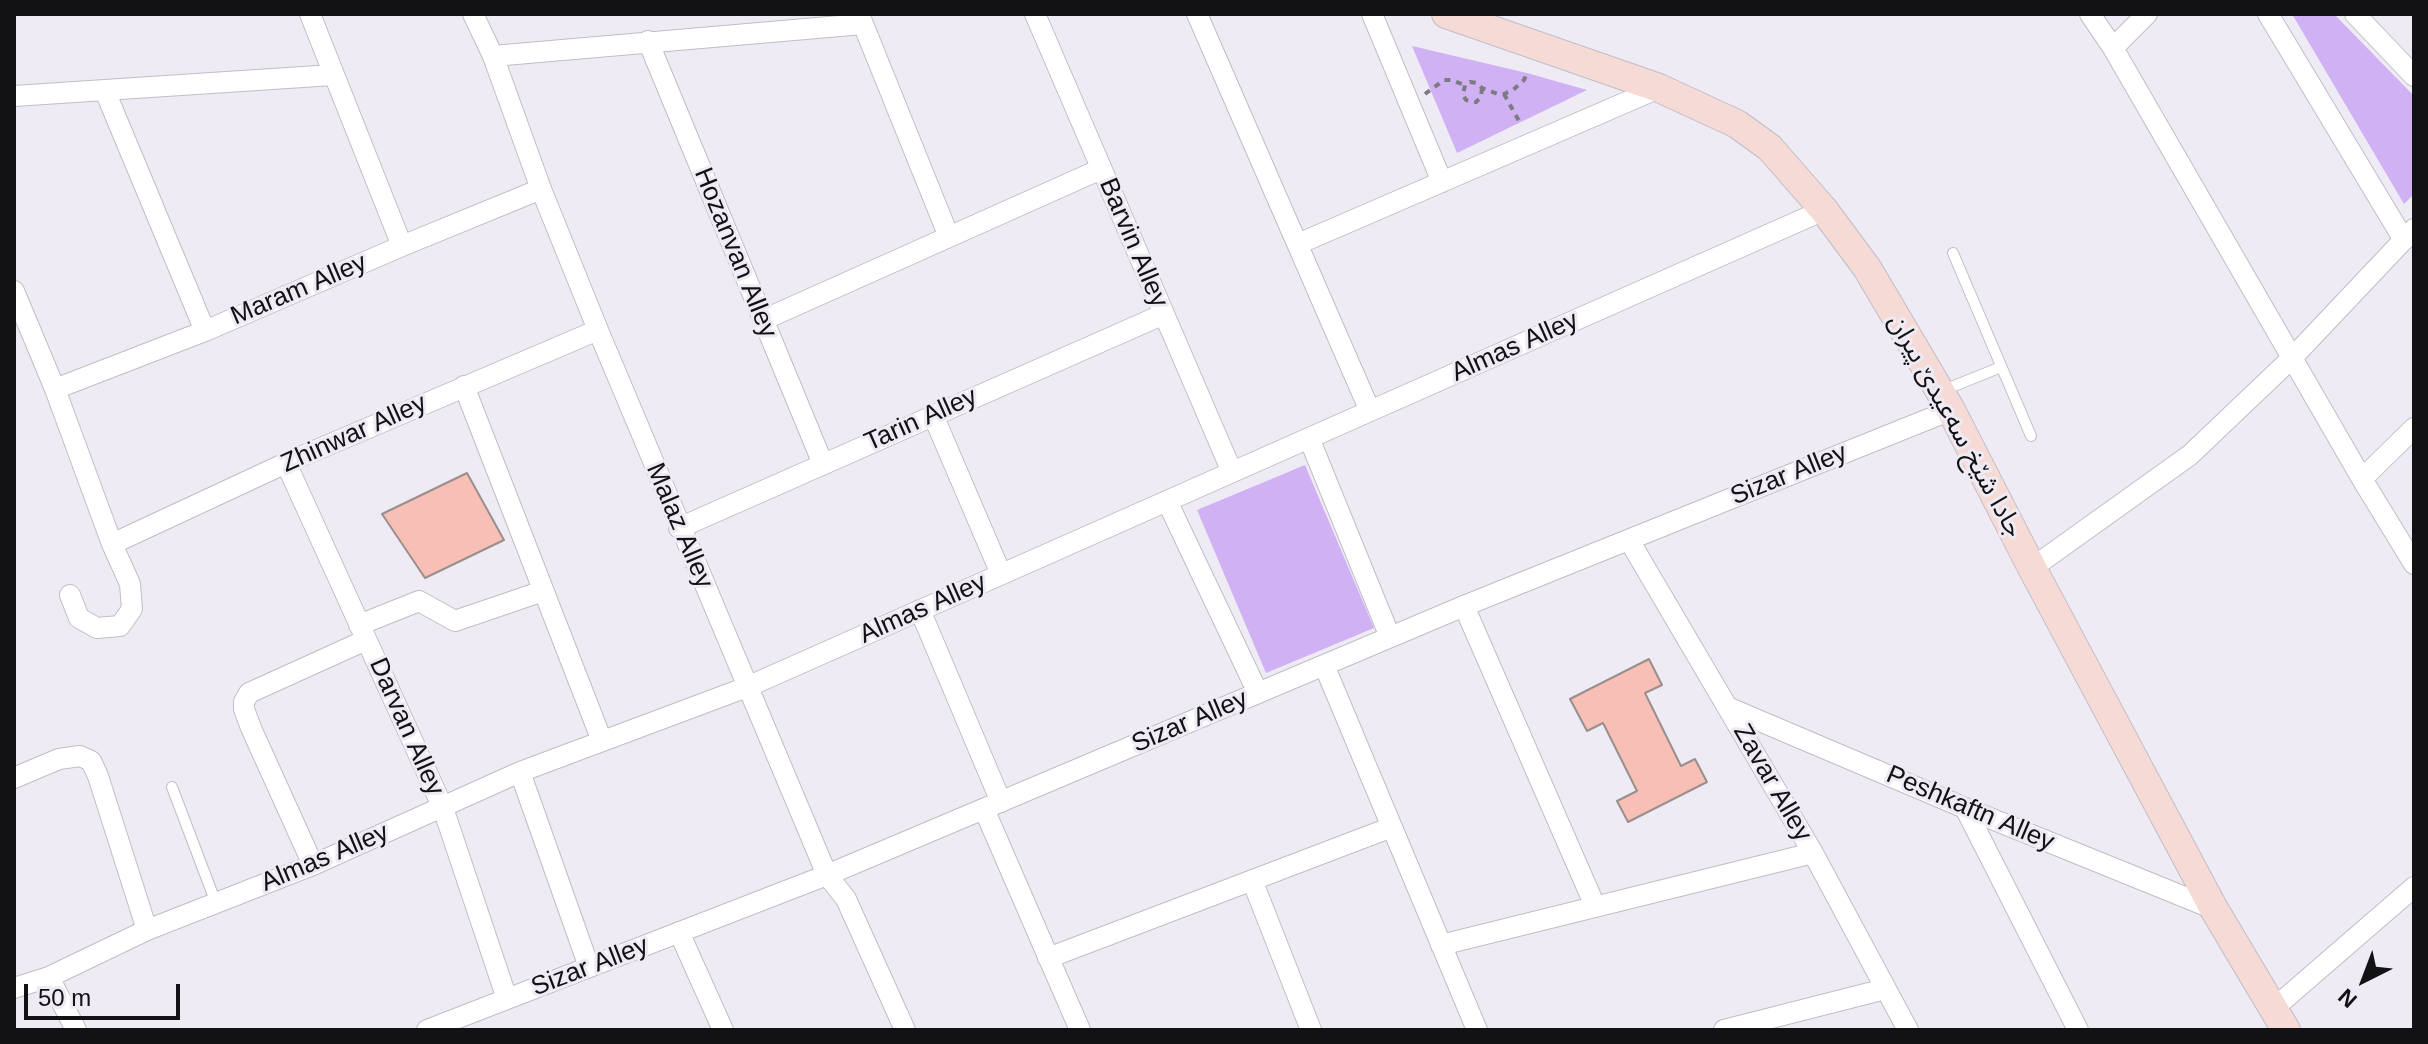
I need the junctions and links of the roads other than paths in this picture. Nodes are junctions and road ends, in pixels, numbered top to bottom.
1 (310, 14) edge
2 (473, 14) edge
3 (1035, 14) edge
4 (1197, 14) edge
5 (1372, 14) edge
6 (1446, 14) edge
7 (2090, 14) edge
8 (2147, 14) edge
9 (2268, 14) edge
10 (2355, 14) edge
11 (861, 19) edge
12 (648, 41) junction
13 (2113, 48) junction
14 (493, 56) junction
15 (333, 75) junction
16 (2414, 76) edge
17 (1659, 88) junction
18 (105, 91) junction
19 (14, 96) edge
20 (1101, 169) junction
21 (1442, 182) junction
22 (541, 189) junction
23 (1824, 210) junction
24 (2409, 235) edge
25 (949, 237) junction
26 (1298, 244) junction
27 (402, 246) junction
28 (1953, 253) dead end
29 (14, 291) edge
30 (1164, 314) junction
31 (763, 320) junction
32 (598, 330) junction
33 (205, 331) junction
34 (2293, 357) junction
35 (2001, 367) junction
36 (464, 386) junction
37 (55, 389) junction
38 (1946, 401) junction
39 (1370, 411) junction
40 (933, 415) junction
41 (2414, 428) edge
42 (2031, 436) dead end
43 (1309, 438) junction
44 (286, 463) junction
45 (823, 464) junction
46 (1232, 472) junction
47 (2362, 479) junction
48 (1167, 501) junction
49 (679, 528) junction
50 (1629, 540) junction
51 (112, 544) junction
52 (2414, 564) edge
53 (2032, 568) junction
54 (1001, 574) junction
55 (543, 591) junction
56 (70, 595) dead end
57 (1464, 606) junction
58 (920, 610) junction
59 (363, 632) junction
60 (1390, 637) junction
61 (1324, 665) junction
62 (747, 687) junction
63 (1258, 693) junction
64 (1727, 707) junction
65 (602, 741) junction
66 (520, 772) junction
67 (14, 778) edge
68 (172, 787) dead end
69 (992, 805) junction
70 (443, 808) junction
71 (1965, 808) junction
72 (1392, 827) junction
73 (1813, 853) junction
74 (313, 865) junction
75 (827, 875) junction
76 (1252, 880) junction
77 (2414, 887) edge
78 (216, 903) junction
79 (1595, 906) junction
80 (2214, 909) junction
81 (147, 930) junction
82 (679, 932) junction
83 (1441, 945) junction
84 (1048, 958) junction
85 (589, 967) junction
86 (49, 977) junction
87 (14, 988) edge
88 (1885, 989) junction
89 (507, 999) junction
90 (2279, 1020) edge
91 (478, 1021) edge
92 (76, 1030) edge
93 (427, 1030) edge
94 (723, 1030) edge
95 (905, 1030) edge
96 (1080, 1030) edge
97 (1311, 1030) edge
98 (1477, 1030) edge
99 (1724, 1030) edge
100 (1908, 1030) edge
101 (2078, 1030) edge

1 - 15 street
2 - 14 street, Malaz Alley
3 - 20 street, Barvin Alley
4 - 26 street
5 - 21 street
6 - 17 street, جادا شێخ سەعیدێ پیران
7 - 13 street
8 - 13 street
9 - 24 street
10 - 16 street
11 - 12 street
11 - 25 street
12 - 14 street
12 - 31 street, Hozanvan Alley
13 - 34 street
14 - 22 street, Malaz Alley
15 - 18 street
15 - 27 street
17 - 21 street
17 - 23 street, جادا شێخ سەعیدێ پیران
18 - 19 street
18 - 33 street
20 - 25 street
20 - 30 street, Barvin Alley
21 - 26 street
22 - 27 street, Maram Alley
22 - 32 street, Malaz Alley
23 - 38 street, جادا شێخ سەعیدێ پیران
23 - 39 street, Almas Alley
24 - 34 street
25 - 31 street
26 - 39 street
27 - 33 street, Maram Alley
28 - 35 lane
29 - 37 street
30 - 40 street, Tarin Alley
30 - 46 street, Barvin Alley
31 - 45 street, Hozanvan Alley
32 - 36 street, Zhinwar Alley
32 - 49 street, Malaz Alley
33 - 37 street, Maram Alley
34 - 47 street
34 - 53 street
35 - 38 lane
35 - 42 lane
36 - 44 street, Zhinwar Alley
36 - 55 street
37 - 51 street
38 - 50 street, Sizar Alley
38 - 53 street, جادا شێخ سەعیدێ پیران
39 - 43 street, Almas Alley
40 - 45 street, Tarin Alley
40 - 54 street
41 - 47 street
43 - 46 street, Almas Alley
43 - 60 street
44 - 51 street, Zhinwar Alley
44 - 59 street, Darvan Alley
45 - 49 street, Tarin Alley
46 - 48 street, Almas Alley
47 - 52 street
48 - 54 street, Almas Alley
48 - 63 street
49 - 62 street, Malaz Alley
50 - 57 street, Sizar Alley
50 - 64 street, Zavar Alley
51 - 56 street
53 - 80 street, جادا شێخ سەعیدێ پیران
54 - 58 street, Almas Alley
55 - 59 street
55 - 65 street
57 - 60 street, Sizar Alley
57 - 79 street
58 - 62 street, Almas Alley
58 - 69 street
59 - 70 street, Darvan Alley
59 - 74 street
60 - 61 street, Sizar Alley
61 - 63 street, Sizar Alley
61 - 72 street
62 - 65 street, Almas Alley
62 - 75 street, Malaz Alley
63 - 69 street, Sizar Alley
64 - 71 street, Peshkaftn Alley
64 - 73 street, Zavar Alley
65 - 66 street, Almas Alley
66 - 70 street, Almas Alley
66 - 85 street
67 - 81 street
68 - 78 lane
69 - 75 street, Sizar Alley
69 - 84 street
70 - 74 street, Almas Alley
70 - 89 street, Darvan Alley
71 - 80 street, Peshkaftn Alley
71 - 101 street
72 - 76 street
72 - 83 street
73 - 79 street
73 - 88 street, Zavar Alley
74 - 78 street, Almas Alley
75 - 82 street, Sizar Alley
75 - 95 street, Malaz Alley
76 - 84 street
76 - 97 street
77 - 90 street
78 - 81 street, Almas Alley
79 - 83 street
80 - 90 street, جادا شێخ سەعیدێ پیران
81 - 86 street, Almas Alley
82 - 85 street, Sizar Alley
82 - 94 street
83 - 98 street
84 - 96 street
85 - 89 street, Sizar Alley
86 - 87 street, Almas Alley
86 - 92 street
88 - 99 street
88 - 100 street, Zavar Alley
89 - 91 street, Sizar Alley
91 - 93 street, Sizar Alley

